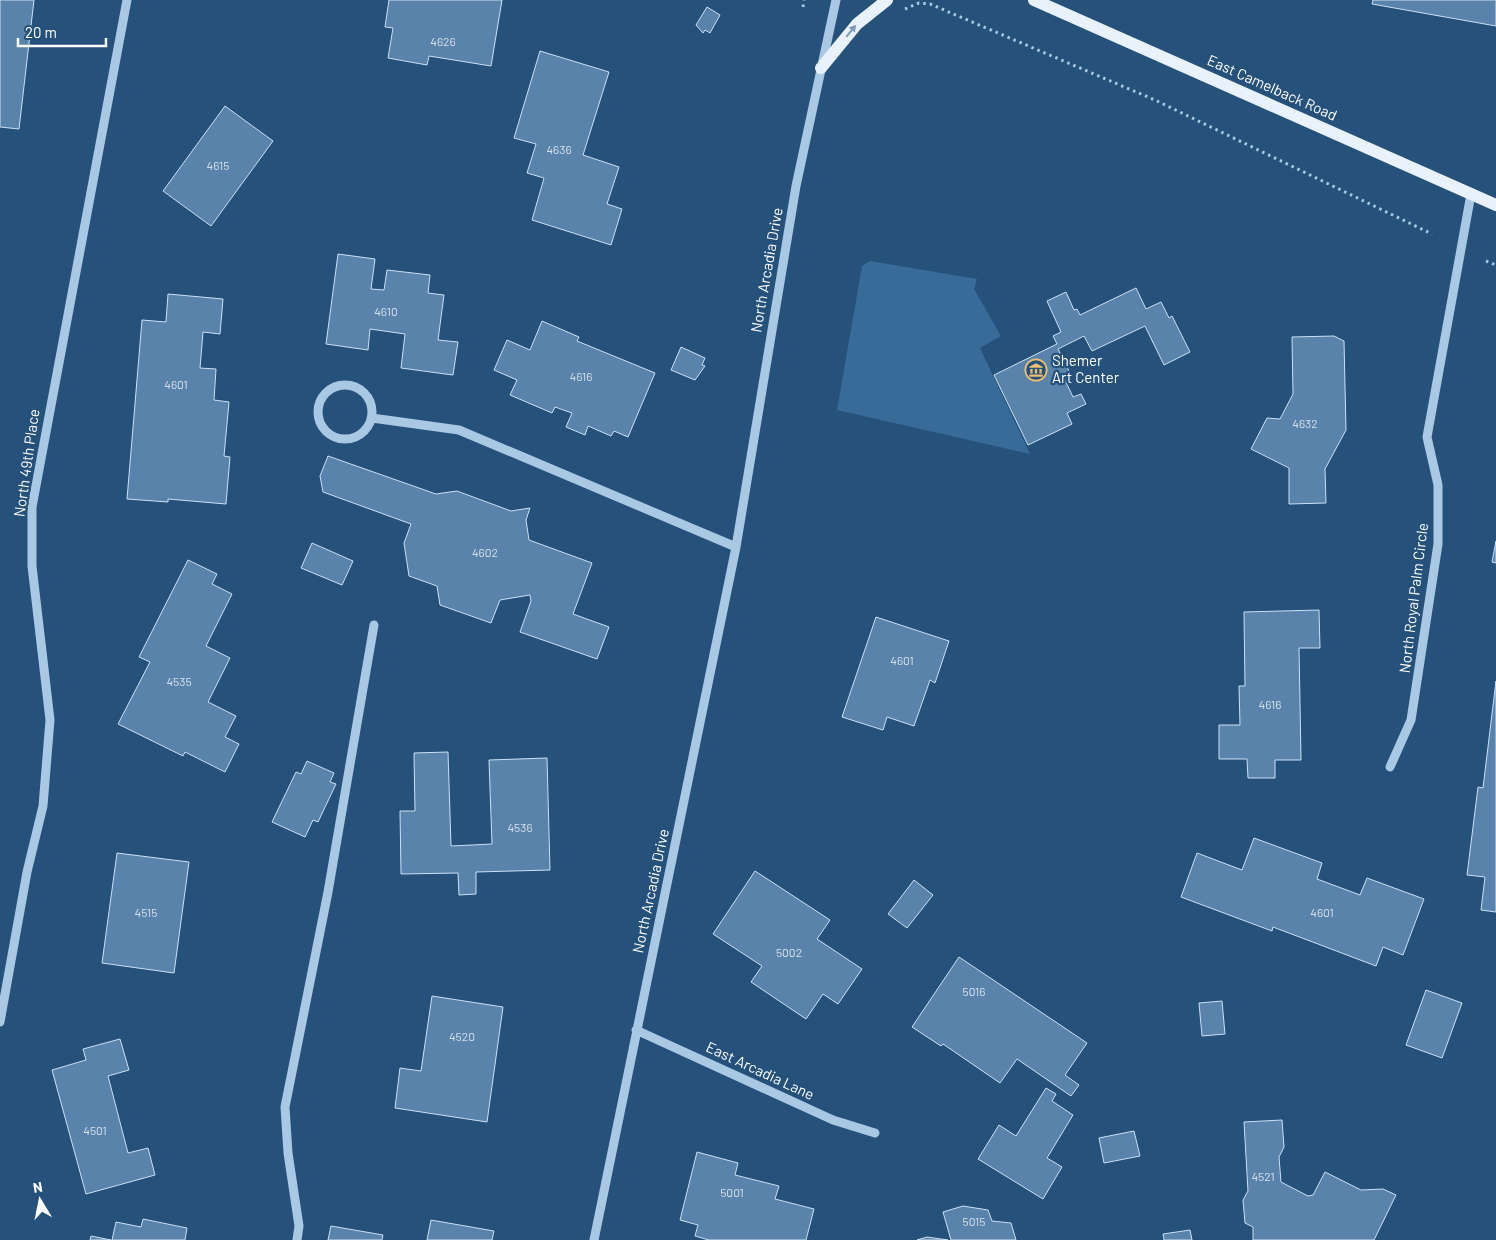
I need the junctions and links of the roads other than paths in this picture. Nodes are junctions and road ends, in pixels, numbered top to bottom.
1 (127, 0) edge
2 (836, 0) edge
3 (886, 0) edge
4 (1034, 0) edge
5 (821, 68) junction
6 (1471, 194) junction
7 (1496, 205) edge
8 (372, 418) junction
9 (736, 548) junction
10 (374, 624) dead end
11 (1390, 767) dead end
12 (0, 1022) edge
13 (636, 1030) junction
14 (875, 1133) dead end
15 (298, 1240) edge
16 (594, 1240) edge

1 - 12 street, North 49th Place
2 - 5 street, North Arcadia Drive
5 -> 3 main road
4 - 6 main road, East Camelback Road
5 - 9 street, North Arcadia Drive
6 - 7 main road, East Camelback Road
6 - 11 street, North Royal Palm Circle
8 - 8 street
8 - 9 street
9 - 13 street, North Arcadia Drive
10 - 15 street
13 - 14 street, East Arcadia Lane
13 - 16 street, North Arcadia Drive

